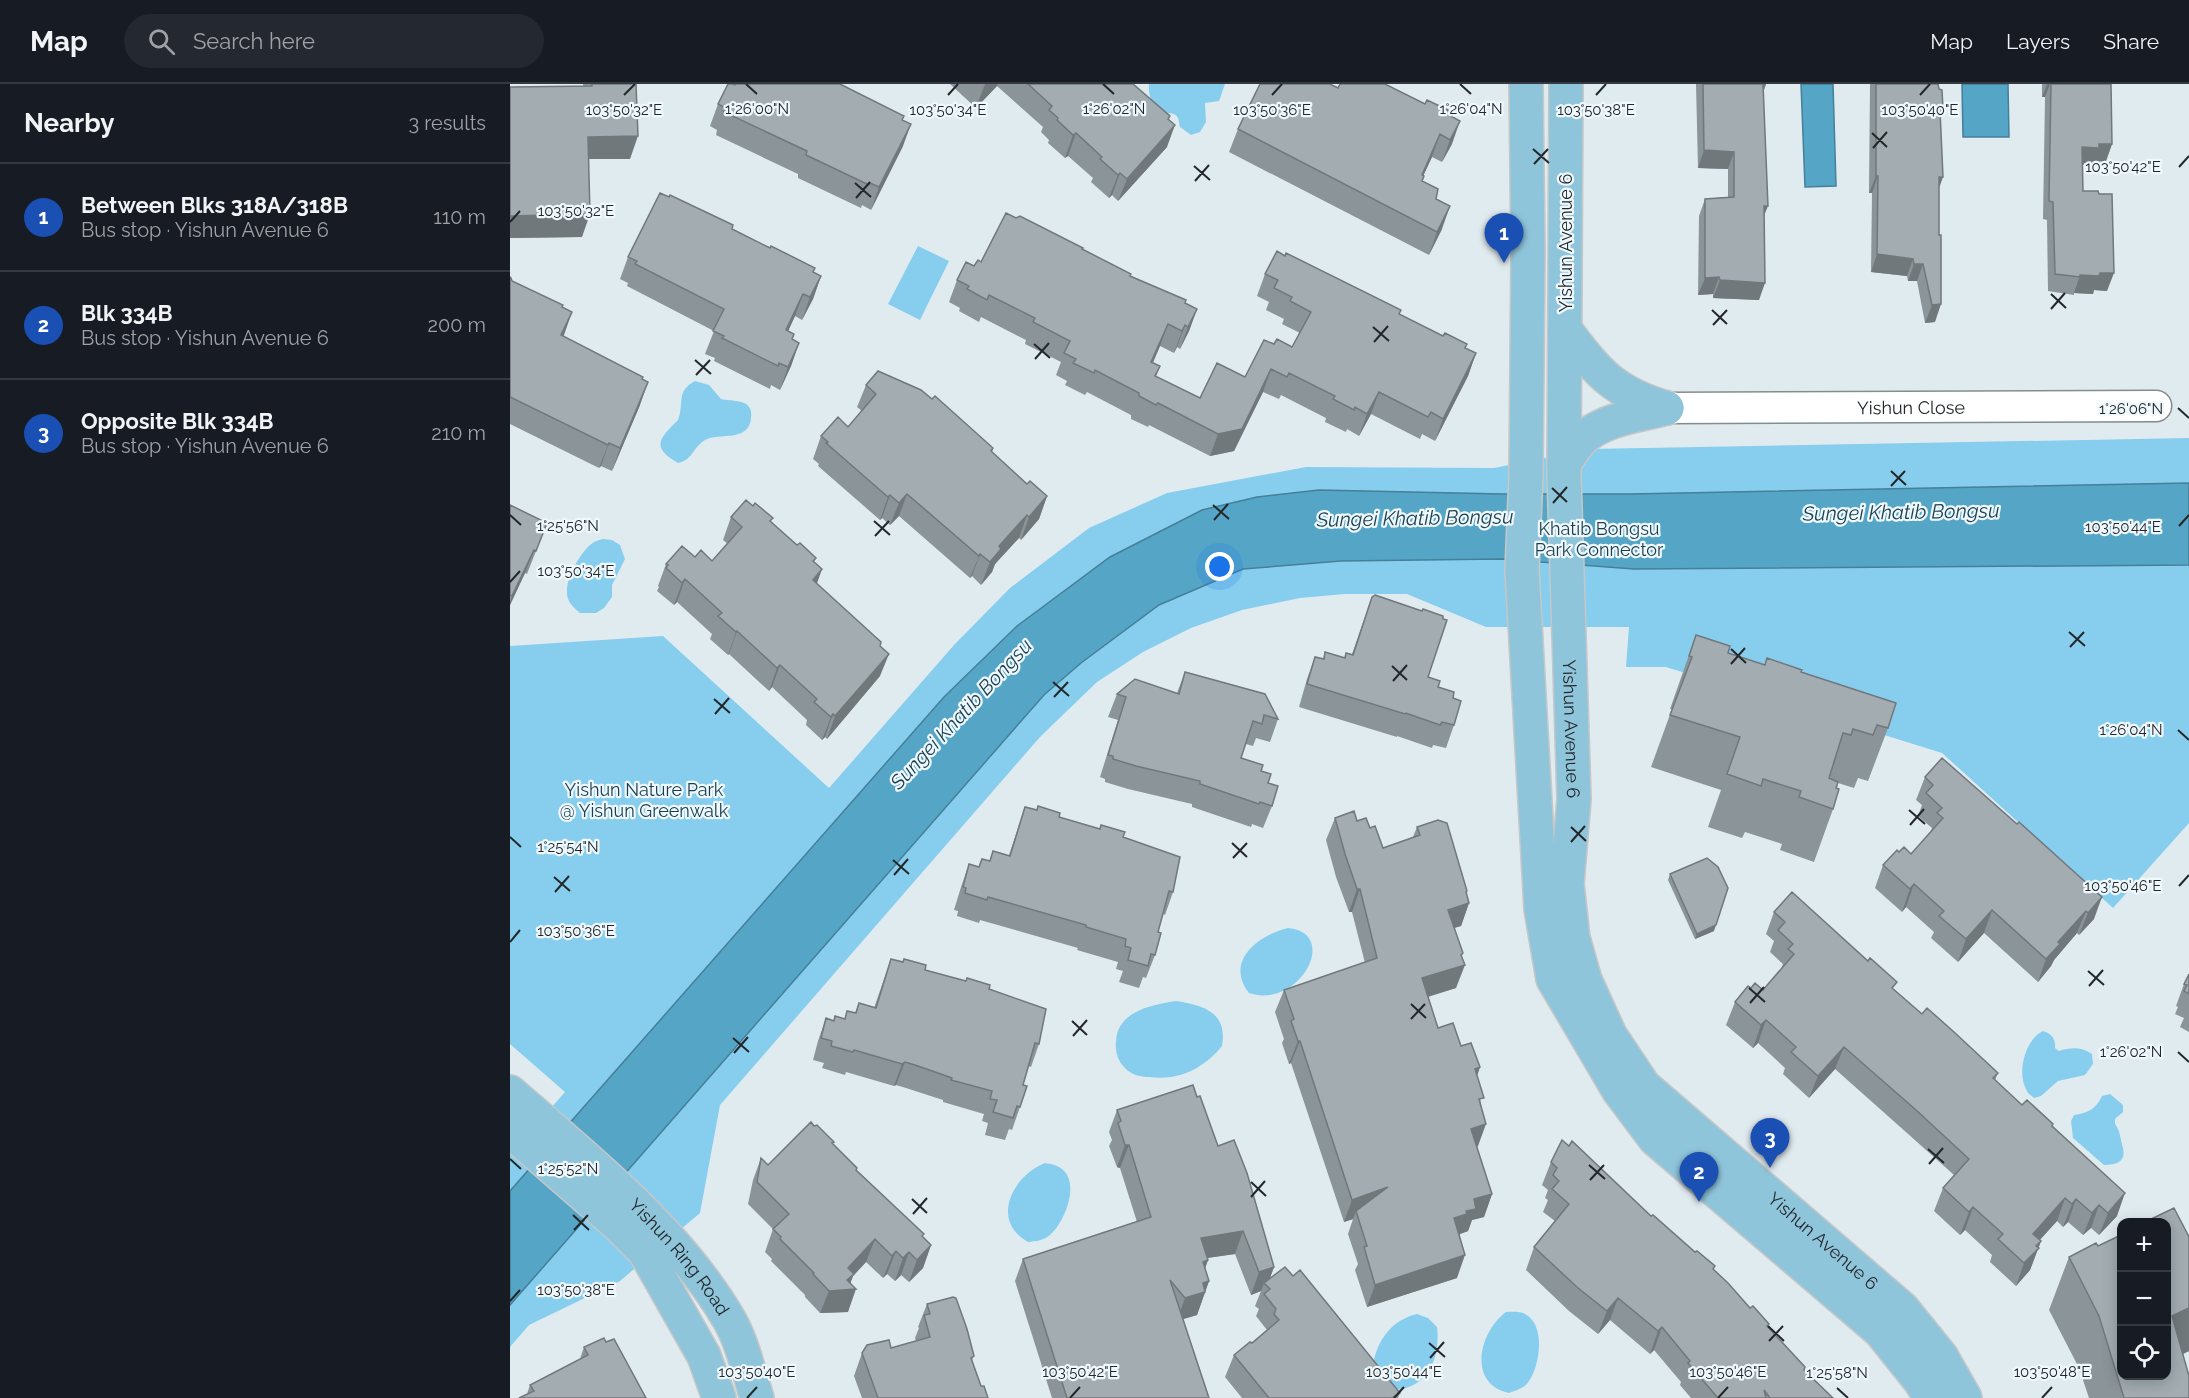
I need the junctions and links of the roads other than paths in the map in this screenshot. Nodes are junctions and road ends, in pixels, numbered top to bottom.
1 (1526, 84) edge
2 (1566, 84) edge
3 (1565, 329) junction
4 (2156, 406) dead end
5 (1667, 408) junction
6 (1564, 469) junction
7 (510, 1092) edge
8 (513, 1134) edge
9 (627, 1215) junction
10 (719, 1398) edge
11 (757, 1398) edge
12 (1931, 1398) edge
13 (1965, 1398) edge

1 - 12 main road, Yishun Avenue 6
2 - 3 main road, Yishun Avenue 6
3 - 5 main road
3 - 6 main road, Yishun Avenue 6
4 - 5 street, Yishun Close
5 - 6 main road
6 - 13 main road, Yishun Avenue 6
7 - 9 main road, Yishun Ring Road
8 - 9 main road, Yishun Ring Road
9 - 10 main road, Yishun Ring Road
9 - 11 main road, Yishun Ring Road

